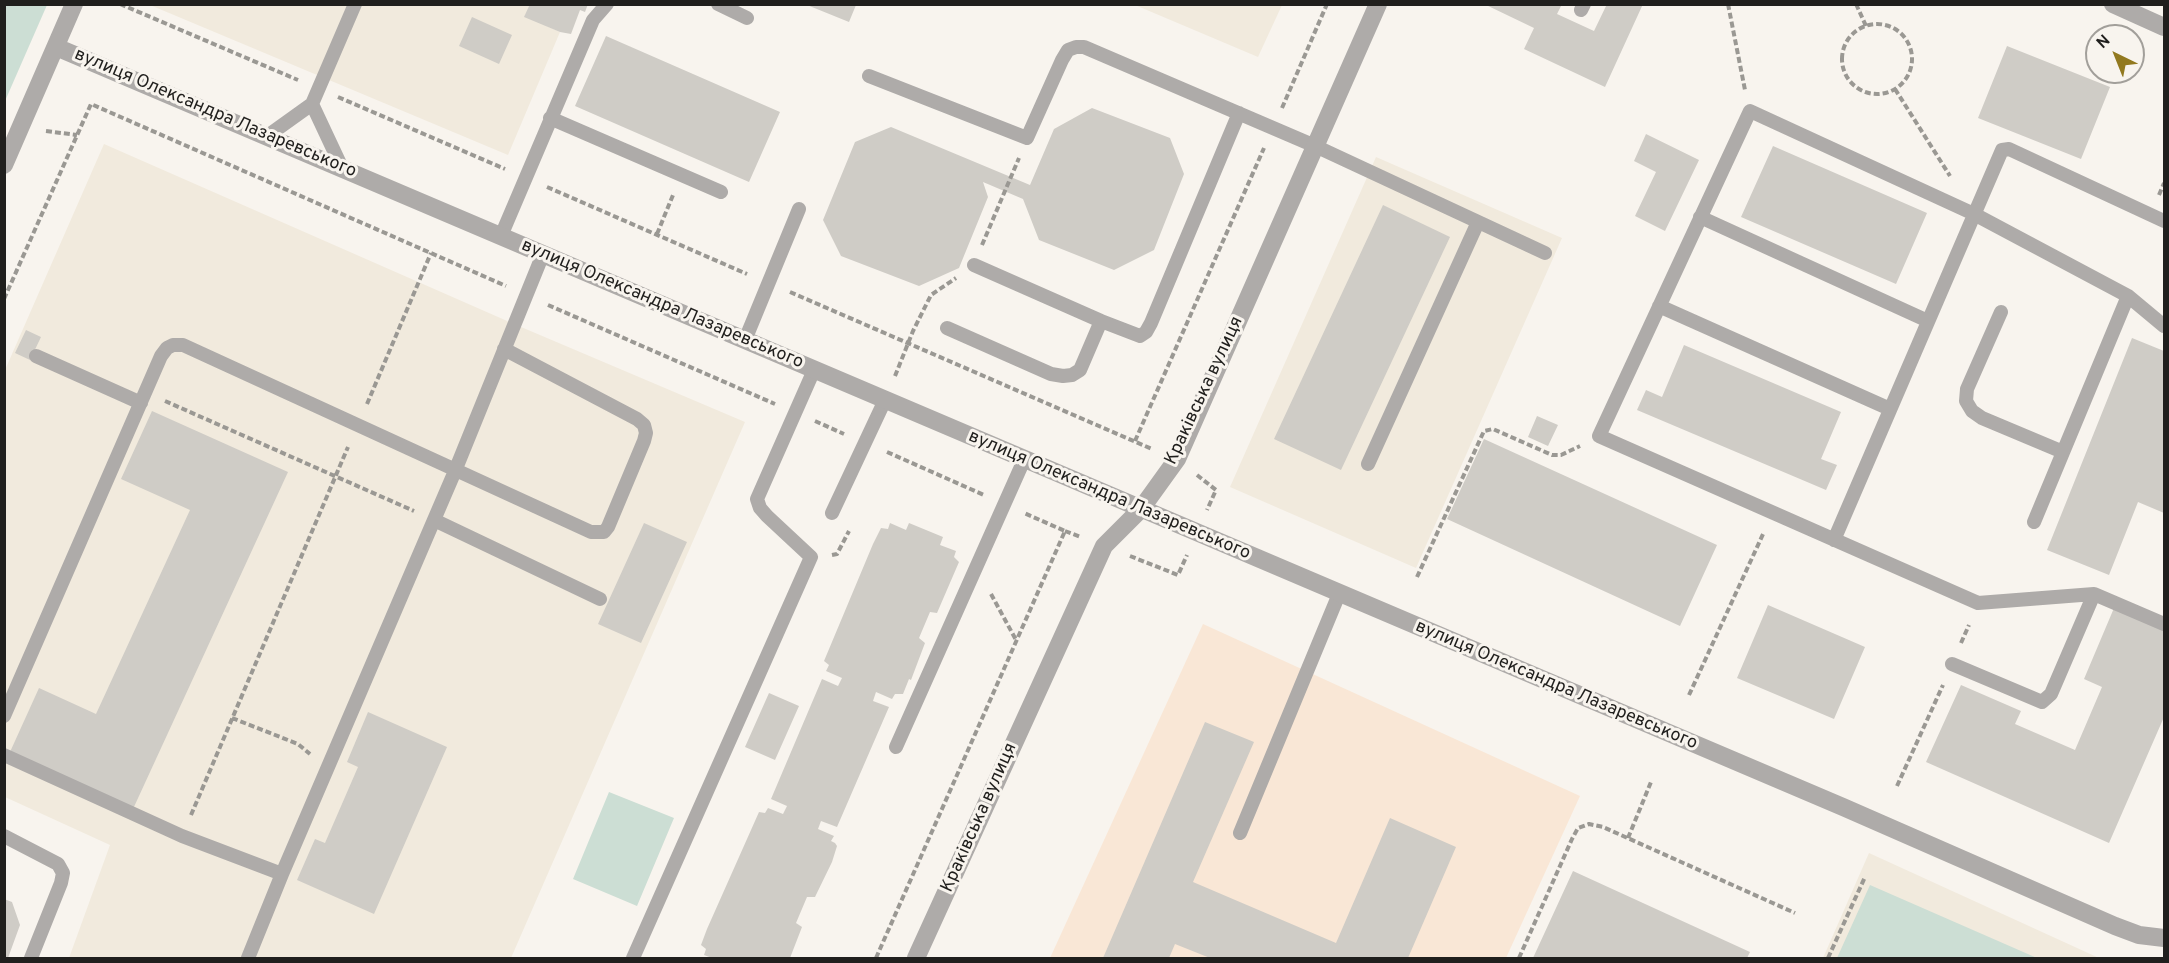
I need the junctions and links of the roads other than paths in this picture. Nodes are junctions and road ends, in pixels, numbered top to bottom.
1 (74, 4) edge
2 (355, 4) edge
3 (607, 4) edge
4 (718, 4) edge
5 (1378, 4) edge
6 (2113, 4) edge
7 (747, 18) dead end
8 (2164, 27) edge
9 (56, 47) junction
10 (869, 76) dead end
11 (312, 104) junction
12 (1239, 113) junction
13 (550, 118) junction
14 (266, 136) junction
15 (1315, 146) junction
16 (4, 165) edge
17 (342, 168) junction
18 (721, 192) dead end
19 (799, 209) dead end
20 (1974, 214) junction
21 (1700, 217) junction
22 (2164, 221) edge
23 (1478, 222) junction
24 (501, 236) junction
25 (1545, 253) dead end
26 (543, 254) junction
27 (974, 265) dead end
28 (2128, 296) junction
29 (1659, 306) junction
30 (2001, 312) dead end
31 (1101, 321) junction
32 (1928, 321) junction
33 (2164, 326) edge
34 (947, 328) dead end
35 (745, 340) junction
36 (504, 349) junction
37 (36, 356) dead end
38 (813, 370) junction
39 (143, 398) junction
40 (885, 400) junction
41 (1890, 409) junction
42 (2063, 452) junction
43 (1024, 460) junction
44 (1368, 464) dead end
45 (455, 471) junction
46 (1141, 509) junction
47 (832, 513) dead end
48 (434, 520) junction
49 (2034, 522) dead end
50 (1834, 540) junction
51 (1339, 594) junction
52 (2094, 594) junction
53 (600, 598) dead end
54 (2164, 624) edge
55 (1952, 664) road end
56 (4, 716) edge
57 (896, 747) dead end
58 (4, 755) edge
59 (1240, 833) dead end
60 (4, 836) edge
61 (282, 874) junction
62 (2164, 938) edge
63 (31, 958) edge
64 (248, 958) edge
65 (633, 958) edge
66 (916, 958) edge

1 - 9 street
2 - 11 lane
3 - 13 lane
4 - 7 lane
5 - 15 street, Краківська вулиця
6 - 8 street
9 - 14 street, вулиця Олександра Лазаревського
9 - 16 street
10 - 12 lane
11 - 14 lane
11 - 17 lane
12 - 15 lane
12 - 31 lane
13 - 18 lane
13 - 24 lane
14 - 17 street, вулиця Олександра Лазаревського
15 - 23 lane
15 - 46 street, Краківська вулиця
17 - 24 street, вулиця Олександра Лазаревського
19 - 35 lane
20 - 21 lane
20 - 22 lane
20 - 28 lane
20 - 32 lane
21 - 29 lane
21 - 32 lane
23 - 25 lane
23 - 44 lane
24 - 26 street, вулиця Олександра Лазаревського
26 - 35 street, вулиця Олександра Лазаревського
26 - 36 lane
27 - 31 lane
28 - 33 lane
28 - 42 lane
29 - 41 lane
29 - 50 lane
30 - 42 lane
31 - 34 lane
32 - 41 lane
35 - 38 street, вулиця Олександра Лазаревського
36 - 45 lane
36 - 45 lane
37 - 39 lane
38 - 40 street, вулиця Олександра Лазаревського
38 - 65 lane
39 - 45 lane
39 - 56 lane
40 - 43 street, вулиця Олександра Лазаревського
40 - 47 lane
41 - 50 lane
42 - 49 lane
43 - 46 street, вулиця Олександра Лазаревського
43 - 57 lane
45 - 48 lane
46 - 51 street, вулиця Олександра Лазаревського
46 - 66 street, Краківська вулиця
48 - 53 lane
48 - 61 lane
50 - 52 lane
51 - 59 lane
51 - 62 street, вулиця Олександра Лазаревського
52 - 54 lane
52 - 55 lane
58 - 61 lane
60 - 63 lane
61 - 64 lane

